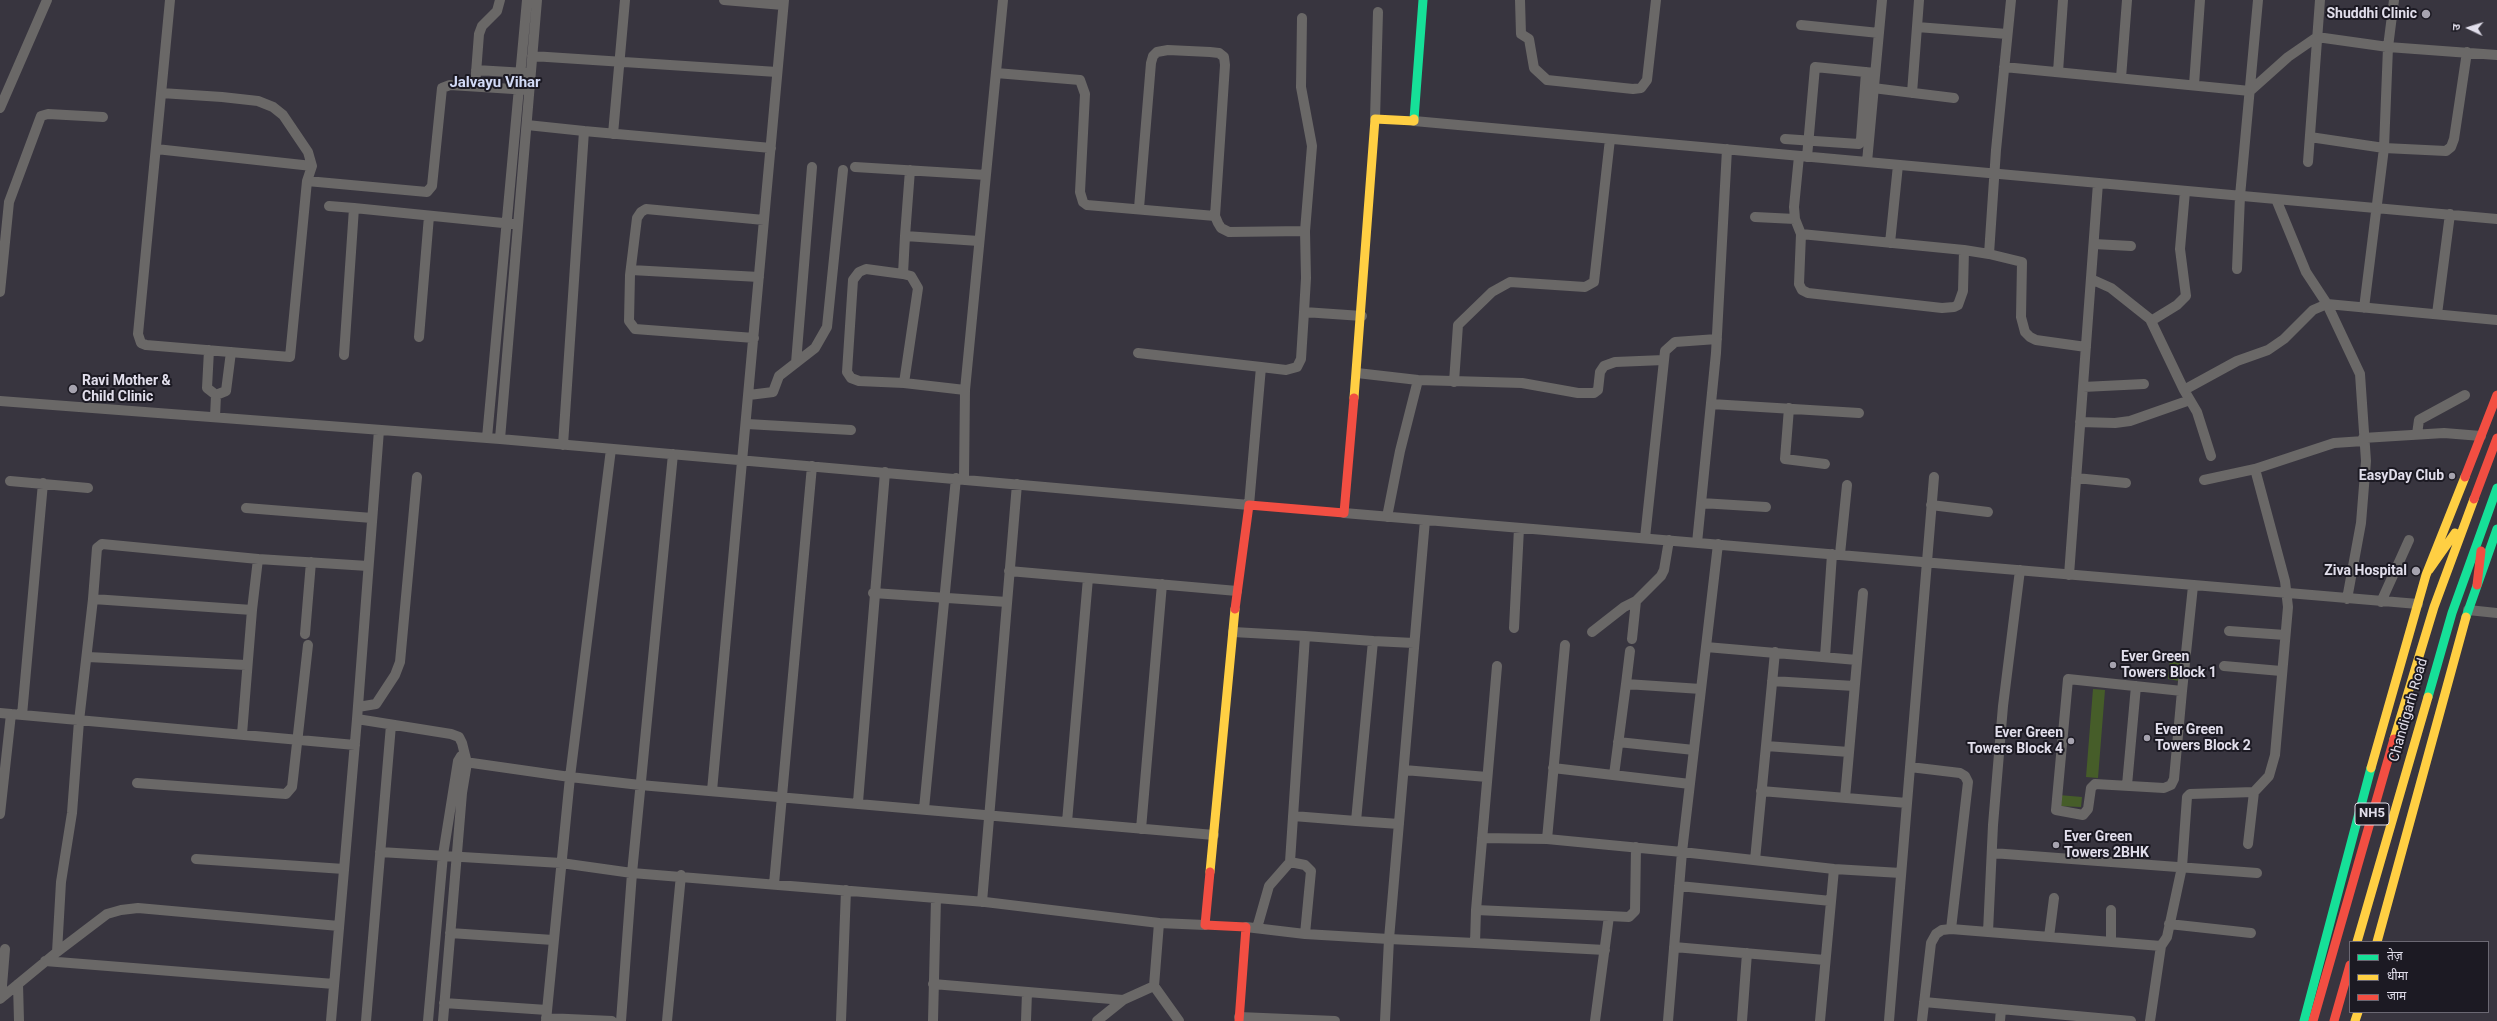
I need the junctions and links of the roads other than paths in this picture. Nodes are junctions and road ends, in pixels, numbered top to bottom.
1 (47, 0) edge
2 (170, 0) edge
3 (500, 0) edge
4 (527, 0) edge
5 (537, 0) edge
6 (625, 0) edge
7 (724, 0) edge
8 (1003, 0) edge
9 (1423, 0) edge
10 (1520, 0) edge
11 (1656, 0) edge
12 (1882, 0) edge
13 (1919, 0) edge
14 (2011, 0) edge
15 (2063, 0) edge
16 (2127, 0) edge
17 (2200, 0) edge
18 (2258, 0) edge
19 (2320, 0) edge
20 (2394, 0) edge
21 (783, 2) edge
22 (1378, 12) dead end
23 (1302, 18) dead end
24 (1801, 25) dead end
25 (1917, 27) junction
26 (1879, 33) junction
27 (2007, 34) junction
28 (2317, 37) junction
29 (2388, 47) junction
30 (2467, 52) junction
31 (2497, 55) edge
32 (532, 56) junction
33 (619, 62) junction
34 (2004, 67) junction
35 (476, 70) junction
36 (777, 72) junction
37 (2058, 72) junction
38 (526, 73) junction
39 (996, 73) junction
40 (1870, 73) junction
41 (2121, 78) junction
42 (2194, 85) junction
43 (475, 86) junction
44 (1873, 88) junction
45 (524, 89) junction
46 (2250, 90) junction
47 (161, 93) junction
48 (1912, 93) junction
49 (1954, 98) dead end
50 (0, 108) edge
51 (103, 117) dead end
52 (1375, 119) junction
53 (1414, 121) junction
54 (528, 125) junction
55 (584, 131) junction
56 (613, 134) junction
57 (2310, 137) junction
58 (1610, 139) junction
59 (1785, 139) dead end
60 (1809, 141) junction
61 (771, 148) junction
62 (2384, 148) junction
63 (156, 149) junction
64 (1727, 149) junction
65 (1803, 156) junction
66 (1867, 162) junction
67 (2308, 162) dead end
68 (1898, 165) junction
69 (312, 166) junction
70 (812, 167) dead end
71 (855, 167) dead end
72 (843, 170) dead end
73 (910, 170) junction
74 (1994, 173) junction
75 (986, 175) junction
76 (307, 181) junction
77 (2098, 183) junction
78 (2185, 190) junction
79 (2240, 196) junction
80 (2276, 199) junction
81 (329, 206) dead end
82 (354, 208) junction
83 (1139, 208) junction
84 (2377, 208) junction
85 (2450, 214) junction
86 (429, 216) junction
87 (1215, 216) junction
88 (1755, 217) dead end
89 (1795, 219) junction
90 (2497, 219) edge
91 (764, 220) junction
92 (507, 224) junction
93 (518, 224) junction
94 (1305, 231) junction
95 (1801, 234) junction
96 (905, 236) junction
97 (980, 241) junction
98 (1890, 243) junction
99 (2094, 244) junction
100 (2131, 246) dead end
101 (1964, 250) junction
102 (1989, 254) junction
103 (2237, 269) dead end
104 (631, 270) junction
105 (903, 274) junction
106 (759, 277) junction
107 (2091, 279) junction
108 (0, 292) edge
109 (2327, 304) junction
110 (2364, 308) junction
111 (1304, 312) junction
112 (2437, 314) junction
113 (1362, 316) junction
114 (2497, 320) edge
115 (2151, 321) junction
116 (419, 337) dead end
117 (754, 338) junction
118 (1717, 339) junction
119 (2086, 347) junction
120 (210, 350) junction
121 (231, 352) junction
122 (1138, 353) dead end
123 (344, 355) dead end
124 (1664, 360) junction
125 (796, 363) junction
126 (1261, 367) junction
127 (1357, 373) junction
128 (1418, 380) junction
129 (1454, 382) junction
130 (904, 383) junction
131 (2144, 384) dead end
132 (2083, 387) junction
133 (965, 390) junction
134 (2184, 390) junction
135 (216, 395) junction
136 (749, 395) junction
137 (2465, 395) dead end
138 (2497, 395) edge
139 (2190, 400) junction
140 (0, 401) edge
141 (1711, 404) junction
142 (1789, 408) junction
143 (1859, 413) dead end
144 (215, 417) junction
145 (2080, 422) junction
146 (747, 424) junction
147 (379, 430) junction
148 (851, 430) dead end
149 (2417, 434) junction
150 (2480, 436) junction
151 (487, 438) junction
152 (2497, 438) edge
153 (2363, 439) junction
154 (500, 440) junction
155 (562, 445) junction
156 (611, 449) junction
157 (673, 454) junction
158 (2210, 456) dead end
159 (744, 460) junction
160 (1825, 464) dead end
161 (812, 466) junction
162 (2255, 469) junction
163 (885, 472) junction
164 (417, 477) dead end
165 (1934, 477) dead end
166 (2076, 478) junction
167 (960, 479) junction
168 (2204, 480) dead end
169 (10, 481) dead end
170 (43, 483) junction
171 (2126, 483) dead end
172 (1017, 484) junction
173 (1847, 485) dead end
174 (88, 488) dead end
175 (2497, 488) edge
176 (1701, 503) junction
177 (1249, 505) junction
178 (1931, 505) junction
179 (1766, 507) dead end
180 (246, 508) dead end
181 (1988, 512) dead end
182 (1344, 513) junction
183 (2469, 513) junction
184 (2489, 516) edge
185 (1387, 517) junction
186 (372, 518) junction
187 (1425, 520) junction
188 (1519, 528) junction
189 (2497, 529) edge
190 (1645, 538) junction
191 (1669, 540) junction
192 (2409, 540) dead end
193 (1697, 542) junction
194 (1718, 544) junction
195 (1836, 554) junction
196 (258, 559) junction
197 (311, 562) junction
198 (1928, 562) junction
199 (368, 566) junction
200 (2020, 570) junction
201 (2429, 570) junction
202 (1009, 571) junction
203 (2069, 575) junction
204 (1088, 578) junction
205 (1162, 584) junction
206 (2477, 585) junction
207 (2193, 586) junction
208 (1237, 591) junction
209 (873, 593) junction
210 (1863, 593) dead end
211 (2287, 594) junction
212 (94, 599) junction
213 (944, 599) junction
214 (2347, 599) junction
215 (1636, 601) junction
216 (1007, 602) junction
217 (2381, 602) junction
218 (2418, 604) junction
219 (252, 610) junction
220 (2468, 610) junction
221 (2497, 613) edge
222 (1514, 628) dead end
223 (2229, 631) dead end
224 (1233, 632) junction
225 (1592, 632) dead end
226 (305, 634) dead end
227 (2285, 635) junction
228 (1305, 636) junction
229 (1632, 639) dead end
230 (1373, 641) junction
231 (1414, 643) junction
232 (308, 645) dead end
233 (1565, 645) dead end
234 (1706, 647) junction
235 (1630, 651) dead end
236 (1775, 652) junction
237 (88, 657) junction
238 (1825, 657) junction
239 (1857, 660) junction
240 (246, 665) junction
241 (1497, 666) dead end
242 (2224, 666) dead end
243 (2282, 671) junction
244 (1772, 681) junction
245 (1626, 684) junction
246 (1854, 686) junction
247 (2136, 686) junction
248 (1701, 689) junction
249 (2182, 691) junction
250 (358, 707) junction
251 (0, 713) edge
252 (11, 714) junction
253 (22, 715) junction
254 (357, 719) junction
255 (79, 721) junction
256 (391, 725) junction
257 (242, 734) junction
258 (299, 739) junction
259 (1618, 742) junction
260 (355, 745) junction
261 (1766, 746) junction
262 (1694, 750) junction
263 (1849, 752) junction
264 (462, 762) junction
265 (1910, 767) junction
266 (1553, 768) junction
267 (1404, 770) junction
268 (1614, 775) junction
269 (570, 777) junction
270 (1487, 777) junction
271 (137, 783) dead end
272 (640, 784) junction
273 (1690, 784) junction
274 (2127, 785) junction
275 (712, 791) junction
276 (1761, 791) junction
277 (2254, 792) junction
278 (784, 797) junction
279 (1845, 798) junction
280 (858, 802) junction
281 (1907, 804) junction
282 (924, 809) junction
283 (0, 814) edge
284 (989, 815) junction
285 (1293, 816) junction
286 (1356, 821) junction
287 (1067, 822) junction
288 (1399, 824) junction
289 (1141, 829) junction
290 (1214, 835) junction
291 (1482, 838) junction
292 (1547, 839) junction
293 (2248, 844) dead end
294 (1636, 847) junction
295 (380, 852) junction
296 (1682, 852) junction
297 (1992, 853) junction
298 (443, 855) junction
299 (457, 856) junction
300 (196, 858) dead end
301 (1755, 860) junction
302 (1290, 862) junction
303 (561, 864) junction
304 (2182, 867) junction
305 (344, 869) junction
306 (1834, 869) junction
307 (632, 873) junction
308 (1901, 873) junction
309 (2257, 873) dead end
310 (681, 876) junction
311 (774, 884) junction
312 (1679, 886) junction
313 (846, 890) junction
314 (936, 898) junction
315 (2054, 898) dead end
316 (1831, 901) junction
317 (982, 902) junction
318 (1476, 910) junction
319 (2111, 910) dead end
320 (1609, 916) junction
321 (1159, 923) junction
322 (2169, 924) junction
323 (1205, 925) junction
324 (339, 926) junction
325 (1246, 927) junction
326 (1257, 928) junction
327 (1951, 929) junction
328 (1988, 932) junction
329 (450, 933) junction
330 (2251, 933) dead end
331 (1305, 934) junction
332 (2049, 937) junction
333 (1389, 939) junction
334 (553, 940) junction
335 (2357, 941) edge
336 (2377, 941) edge
337 (2111, 942) junction
338 (1474, 943) junction
339 (1674, 946) junction
340 (2161, 946) junction
341 (5, 949) dead end
342 (1605, 950) junction
343 (56, 952) junction
344 (1747, 953) junction
345 (1825, 960) junction
346 (45, 961) junction
347 (2349, 968) edge
348 (18, 984) junction
349 (334, 984) junction
350 (933, 984) junction
351 (1154, 986) junction
352 (1027, 992) junction
353 (1, 998) edge
354 (1123, 1000) junction
355 (1924, 1002) junction
356 (444, 1003) junction
357 (2001, 1009) junction
358 (547, 1016) edge
359 (1239, 1019) edge
360 (20, 1021) edge
361 (331, 1021) edge
362 (366, 1021) edge
363 (428, 1021) edge
364 (443, 1021) edge
365 (612, 1021) edge
366 (621, 1021) edge
367 (667, 1021) edge
368 (841, 1021) edge
369 (933, 1021) edge
370 (1026, 1021) edge
371 (1097, 1021) edge
372 (1179, 1021) edge
373 (1335, 1021) edge
374 (1386, 1021) edge
375 (1595, 1021) edge
376 (1668, 1021) edge
377 (1742, 1021) edge
378 (1820, 1021) edge
379 (1889, 1021) edge
380 (1922, 1021) edge
381 (2000, 1021) edge
382 (2131, 1021) edge
383 (2150, 1021) edge
384 (2304, 1021) edge
385 (2313, 1021) edge
386 (2334, 1021) edge

1 - 50 street
2 - 47 street
3 - 35 street
4 - 38 street
5 - 32 street
6 - 33 street
7 - 21 street
8 - 39 street
9 - 53 main road
10 - 11 street
12 - 26 street
13 - 25 street
14 - 27 street
15 - 37 street
16 - 41 street
17 - 42 street
18 - 46 street
19 - 28 street
20 - 29 street
21 - 36 street
22 - 52 street
23 - 94 street
24 - 26 street
25 - 27 street
25 - 48 street
26 - 40 street
27 - 34 street
28 - 29 street
28 - 46 street
28 - 57 street
29 - 30 street
29 - 62 street
30 - 31 street
30 - 62 street
32 - 33 street
32 - 38 street
33 - 36 street
33 - 56 street
34 - 37 street
34 - 74 street
35 - 38 street
35 - 43 street
36 - 61 street
37 - 41 street
38 - 45 street
39 - 75 street
39 - 83 street
40 - 44 street
40 - 60 street
40 - 60 street
41 - 42 street
42 - 46 street
43 - 45 street
43 - 76 street
44 - 48 street
44 - 66 street
45 - 54 street
45 - 92 street
46 - 79 street
47 - 63 street
47 - 69 street
48 - 49 street
51 - 108 street
52 - 53 main road
52 - 113 main road
53 - 58 street
54 - 55 street
54 - 93 street
55 - 56 street
55 - 155 street
56 - 61 street
57 - 62 street
57 - 67 street
58 - 64 street
58 - 129 street
59 - 60 street
60 - 65 street
61 - 91 street
62 - 84 street
63 - 69 street
63 - 120 street
64 - 65 street
64 - 118 street
65 - 66 street
65 - 89 street
66 - 68 street
68 - 74 street
68 - 98 street
69 - 76 street
70 - 125 street
71 - 73 street
72 - 125 street
73 - 75 street
73 - 96 street
74 - 77 street
74 - 102 street
75 - 97 street
76 - 121 street
77 - 78 street
77 - 99 street
78 - 79 street
78 - 115 street
79 - 80 street
79 - 103 street
80 - 84 street
80 - 109 street
81 - 82 street
82 - 86 street
82 - 123 street
83 - 87 street
83 - 87 street
84 - 85 street
84 - 110 street
85 - 90 street
85 - 112 street
86 - 92 street
86 - 116 street
87 - 94 street
88 - 89 street
89 - 95 street
91 - 104 street
91 - 106 street
92 - 93 street
92 - 151 street
93 - 154 street
94 - 111 street
95 - 98 street
95 - 101 street
96 - 97 street
96 - 105 street
97 - 133 street
98 - 101 street
99 - 100 street
99 - 107 street
101 - 102 street
102 - 119 street
104 - 106 street
104 - 117 street
105 - 130 street
105 - 130 street
106 - 117 street
107 - 115 street
107 - 119 street
109 - 110 street
109 - 134 street
109 - 153 street
110 - 112 street
111 - 113 street
111 - 126 street
112 - 114 street
113 - 127 main road
115 - 134 street
117 - 136 street
118 - 124 street
118 - 141 street
119 - 132 street
120 - 121 street
120 - 135 street
121 - 135 street
122 - 126 street
124 - 129 street
124 - 190 street
125 - 136 street
126 - 177 street
127 - 128 street
127 - 182 main road
128 - 129 street
128 - 185 street
130 - 133 street
131 - 132 street
132 - 145 street
133 - 167 street
134 - 139 street
135 - 144 street
136 - 146 street
137 - 149 street
138 - 150 main road
139 - 145 street
139 - 158 street
140 - 144 street
141 - 142 street
141 - 176 street
142 - 143 street
142 - 160 street
144 - 147 street
145 - 166 street
146 - 148 street
146 - 159 street
147 - 151 street
147 - 186 street
149 - 150 street
149 - 153 street
150 - 201 main road
151 - 154 street
152 - 183 main road, NH5
153 - 162 street
153 - 214 street
154 - 155 street
155 - 156 street
156 - 157 street
156 - 269 street
157 - 159 street
157 - 272 street
159 - 161 street
159 - 275 street
161 - 163 street
161 - 278 street
162 - 168 street
162 - 211 street
163 - 167 street
163 - 209 street
164 - 250 street
165 - 178 street
166 - 171 street
166 - 203 street
167 - 172 street
167 - 213 street
169 - 170 street
170 - 174 street
170 - 253 street
172 - 177 street
172 - 202 street
173 - 195 street
175 - 184 main road, Chandigarh Road / NH5
176 - 179 street
176 - 193 street
177 - 182 main road
177 - 208 main road
178 - 181 street
178 - 198 street
180 - 186 street
182 - 185 street
183 - 201 main road
183 - 385 main road, NH5
184 - 206 main road
184 - 335 main road, Chandigarh Road / NH5
185 - 187 street
186 - 199 street
187 - 188 street
187 - 231 street
188 - 190 street
188 - 222 street
189 - 206 main road
190 - 191 street
191 - 193 street
191 - 215 street
192 - 217 street
193 - 194 street
194 - 195 street
194 - 234 street
195 - 198 street
195 - 238 street
196 - 197 street
196 - 212 street
196 - 219 street
197 - 199 street
197 - 226 street
198 - 200 street
198 - 265 street
199 - 250 street
200 - 203 street
200 - 297 street
201 - 218 main road
202 - 204 street
202 - 216 street
203 - 207 street
204 - 205 street
204 - 287 street
205 - 208 street
205 - 289 street
206 - 220 main road
207 - 211 street
207 - 249 street
208 - 224 main road
209 - 213 street
209 - 280 street
210 - 239 street
211 - 214 street
211 - 227 street
212 - 219 street
212 - 237 street
213 - 216 street
213 - 282 street
214 - 217 street
215 - 225 street
215 - 229 street
216 - 284 street
217 - 218 street
218 - 384 main road
219 - 240 street
220 - 221 street
220 - 336 main road
223 - 227 street
224 - 228 street
224 - 290 main road
227 - 243 street
228 - 230 street
228 - 285 street
230 - 231 street
230 - 286 street
231 - 267 street
232 - 258 street
233 - 266 street
234 - 236 street
234 - 248 street
235 - 245 street
236 - 238 street
236 - 244 street
237 - 240 street
237 - 255 street
238 - 239 street
239 - 246 street
240 - 257 street
241 - 270 street
242 - 243 street
243 - 277 street
244 - 246 street
244 - 261 street
245 - 248 street
245 - 259 street
246 - 263 street
247 - 249 street
247 - 274 street
247 - 274 street
248 - 262 street
249 - 274 street
250 - 254 street
251 - 252 street
252 - 253 street
252 - 283 street
253 - 255 street
254 - 256 street
254 - 260 street
255 - 257 street
255 - 343 street
256 - 264 street
256 - 295 street
257 - 258 street
258 - 260 street
258 - 271 street
259 - 262 street
259 - 268 street
260 - 305 street
261 - 263 street
261 - 276 street
262 - 273 street
263 - 279 street
264 - 269 street
264 - 298 street
264 - 299 street
265 - 281 street
265 - 327 street
266 - 268 street
266 - 292 street
267 - 270 street
267 - 288 street
268 - 273 street
269 - 272 street
269 - 303 street
270 - 291 street
272 - 275 street
272 - 307 street
273 - 296 street
275 - 278 street
276 - 279 street
276 - 301 street
277 - 293 street
277 - 304 street
278 - 280 street
278 - 311 street
279 - 281 street
280 - 282 street
281 - 308 street
282 - 284 street
284 - 287 street
284 - 317 street
285 - 286 street
285 - 302 street
286 - 288 street
287 - 289 street
288 - 333 street
289 - 290 street
290 - 323 main road
291 - 292 street
291 - 318 street
292 - 294 street
294 - 296 street
294 - 320 street
295 - 298 street
295 - 362 street
296 - 301 street
296 - 312 street
297 - 304 street
297 - 328 street
298 - 299 street
298 - 363 street
299 - 303 street
299 - 329 street
300 - 305 street
301 - 306 street
302 - 326 street
302 - 331 street
303 - 307 street
303 - 334 street
304 - 309 street
304 - 322 street
305 - 324 street
306 - 308 street
306 - 316 street
307 - 310 street
307 - 366 street
308 - 379 street
310 - 311 street
310 - 367 street
311 - 313 street
312 - 316 street
312 - 339 street
313 - 314 street
313 - 368 street
314 - 317 street
314 - 350 street
315 - 332 street
316 - 345 street
317 - 321 street
318 - 320 street
318 - 338 street
319 - 337 street
320 - 342 street
321 - 323 street
321 - 351 street
322 - 330 street
322 - 340 street
323 - 325 main road
324 - 343 street
324 - 349 street
325 - 326 street
325 - 359 main road
326 - 331 street
327 - 328 street
327 - 355 street
328 - 332 street
329 - 334 street
329 - 356 street
331 - 333 street
332 - 337 street
333 - 338 street
333 - 374 street
334 - 358 street
337 - 340 street
338 - 342 street
339 - 344 street
339 - 376 street
340 - 383 street
341 - 353 street
342 - 375 street
343 - 346 street
344 - 345 street
344 - 377 street
345 - 378 street
346 - 348 street
346 - 349 street
347 - 386 main road
348 - 353 street
348 - 360 street
349 - 361 street
350 - 352 street
350 - 369 street
351 - 354 street
351 - 372 street
352 - 354 street
352 - 370 street
354 - 371 street
355 - 357 street
355 - 380 street
356 - 358 street
356 - 364 street
357 - 381 street
357 - 382 street
358 - 365 street
359 - 373 street

